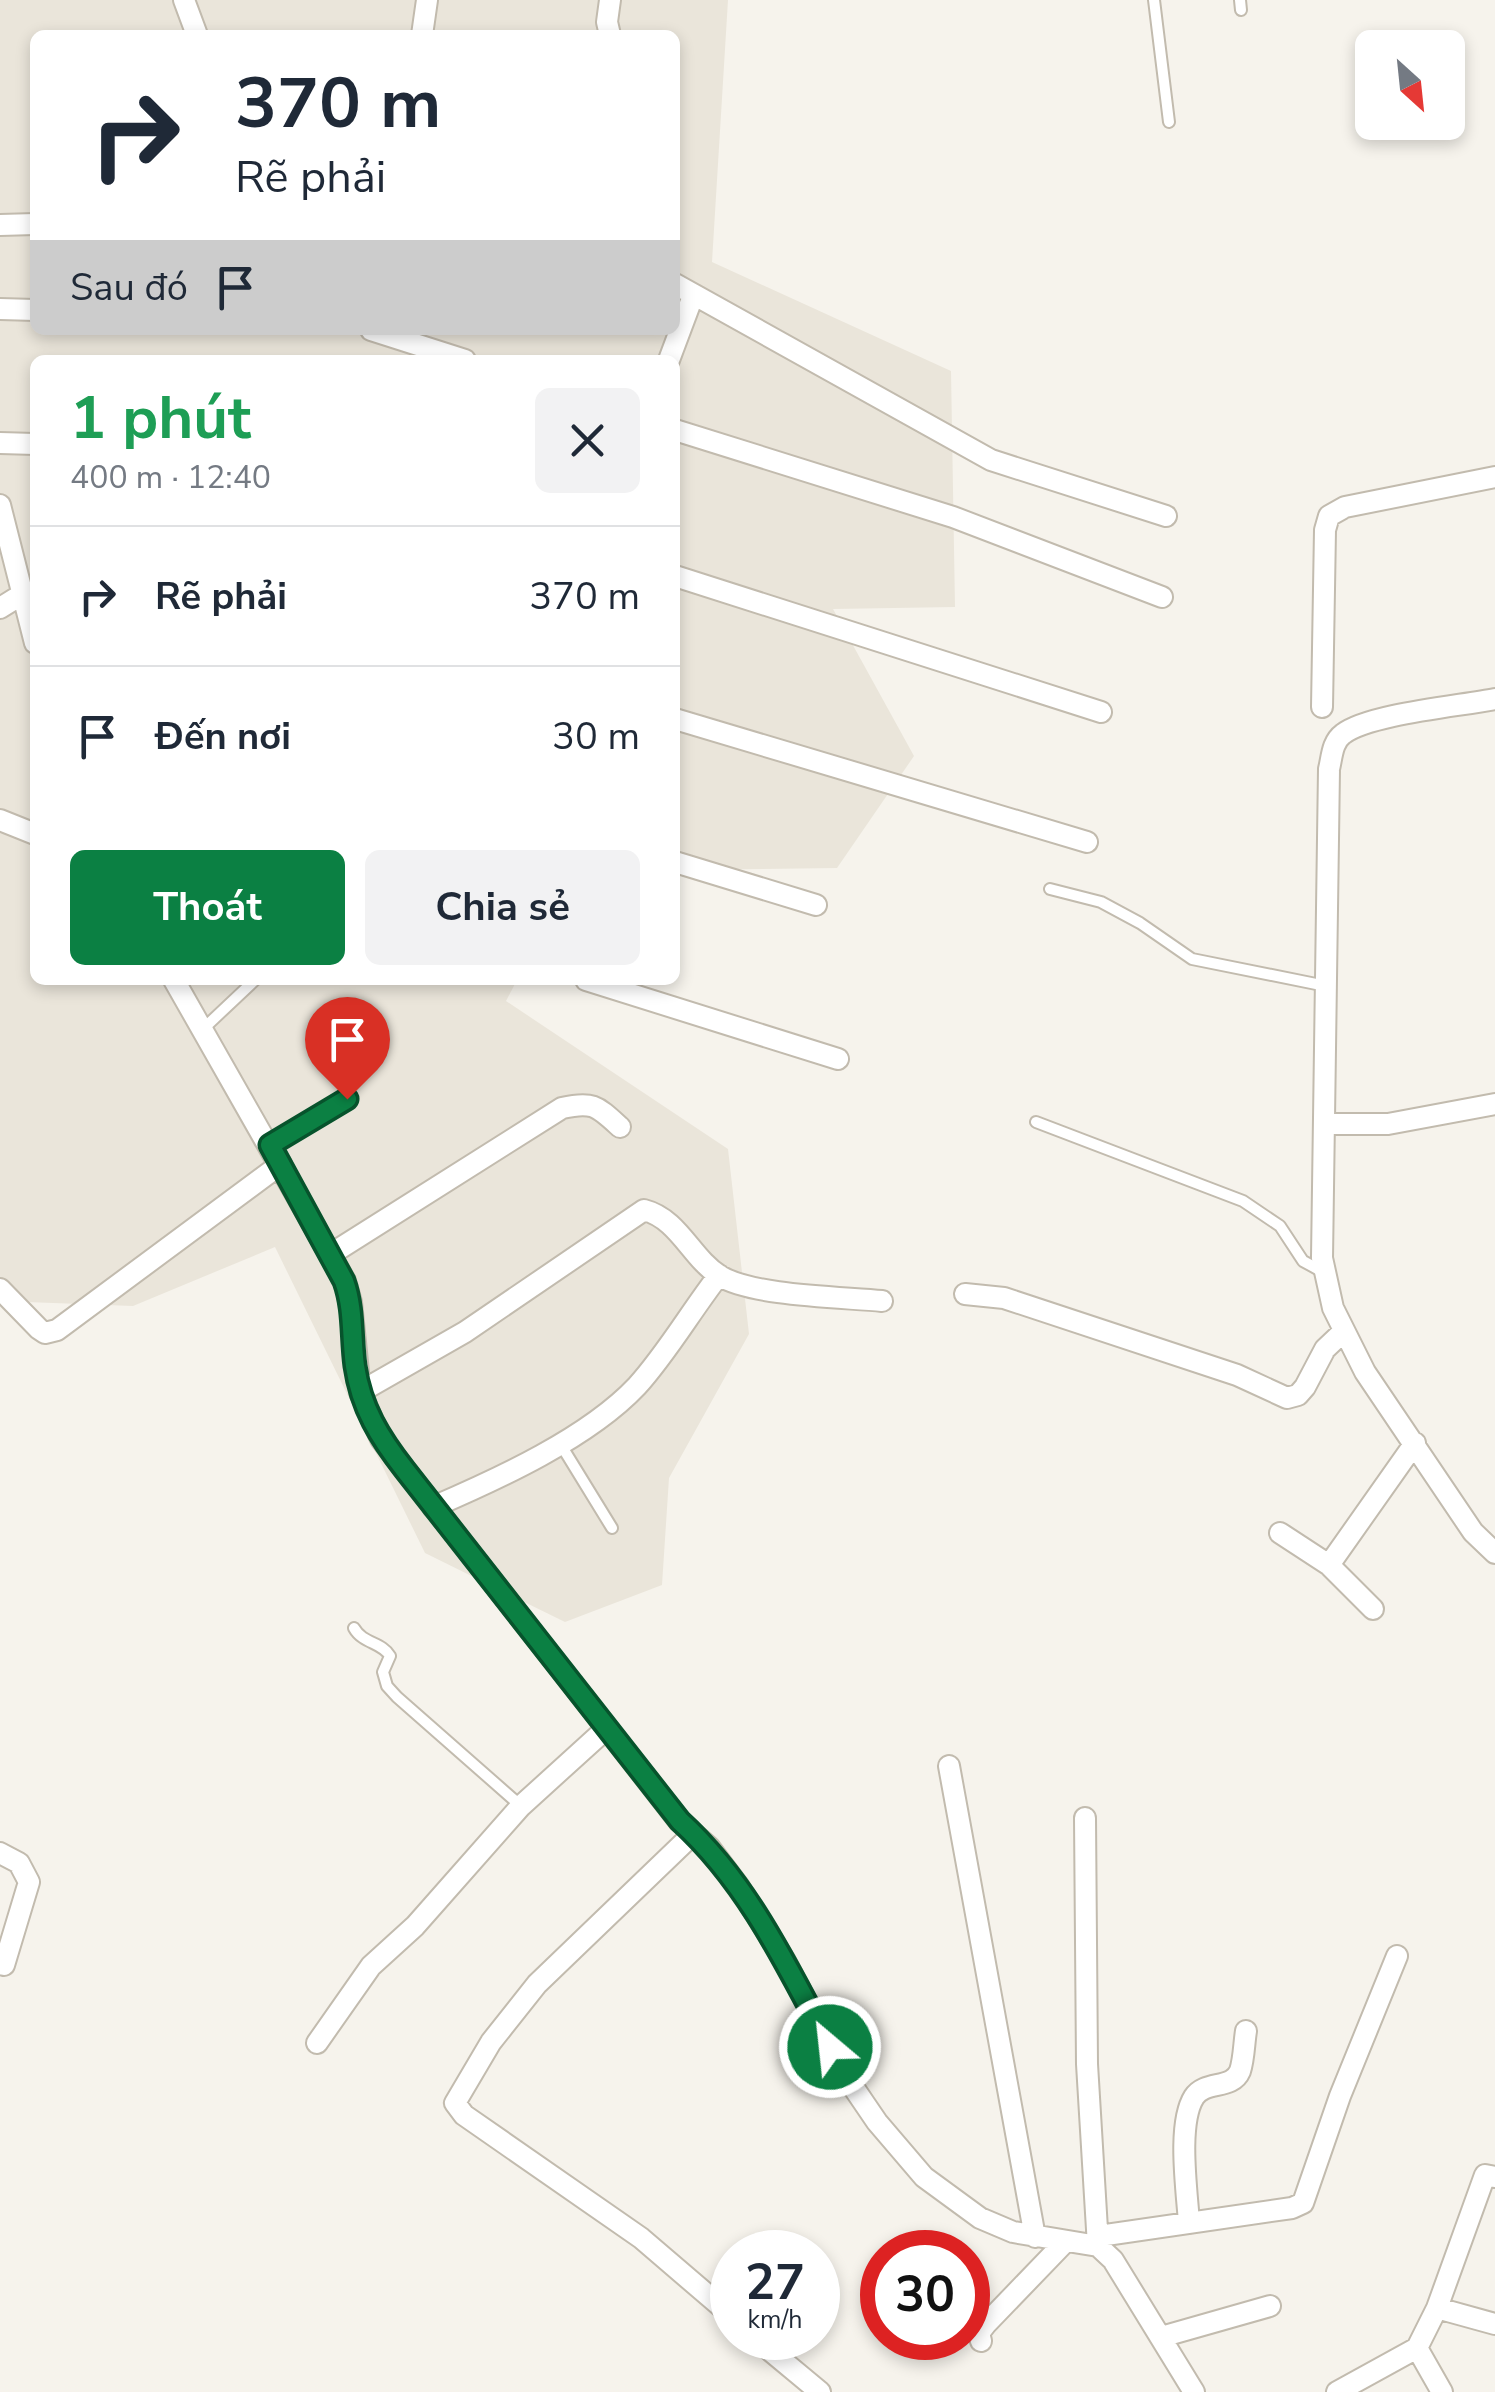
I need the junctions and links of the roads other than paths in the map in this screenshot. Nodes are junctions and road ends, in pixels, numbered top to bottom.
1 (184, 0) edge
2 (428, 0) edge
3 (610, 0) edge
4 (1154, 0) edge
5 (196, 30) edge
6 (423, 30) edge
7 (609, 30) edge
8 (1169, 122) dead end
9 (0, 224) edge
10 (30, 224) edge
11 (680, 287) edge
12 (694, 296) junction
13 (0, 309) edge
14 (30, 310) edge
15 (680, 332) edge
16 (386, 335) edge
17 (448, 355) edge
18 (680, 432) edge
19 (0, 443) edge
20 (30, 444) edge
21 (1495, 478) edge
22 (0, 505) edge
23 (1166, 516) dead end
24 (680, 578) edge
25 (25, 584) edge
26 (1162, 597) dead end
27 (0, 608) edge
28 (30, 614) edge
29 (1495, 700) edge
30 (1322, 707) dead end
31 (1101, 712) dead end
32 (680, 720) edge
33 (0, 820) edge
34 (30, 832) edge
35 (1086, 842) dead end
36 (680, 864) edge
37 (1050, 889) dead end
38 (816, 905) dead end
39 (177, 985) edge
40 (250, 985) edge
41 (602, 985) edge
42 (1326, 986) junction
43 (203, 1029) junction
44 (838, 1060) dead end
45 (347, 1099) dead end
46 (1495, 1104) edge
47 (1036, 1122) dead end
48 (1326, 1124) junction
49 (620, 1127) dead end
50 (275, 1155) junction
51 (331, 1254) junction
52 (1324, 1273) junction
53 (719, 1275) junction
54 (0, 1289) edge
55 (966, 1294) dead end
56 (882, 1301) dead end
57 (1344, 1331) junction
58 (360, 1392) junction
59 (1414, 1443) junction
60 (560, 1444) junction
61 (433, 1506) junction
62 (612, 1528) dead end
63 (1280, 1533) dead end
64 (1495, 1553) edge
65 (1329, 1565) junction
66 (1373, 1608) dead end
67 (354, 1628) dead end
68 (607, 1728) junction
69 (949, 1766) dead end
70 (521, 1806) junction
71 (1085, 1818) dead end
72 (693, 1834) junction
73 (0, 1853) edge
74 (1397, 1956) dead end
75 (4, 1966) dead end
76 (1246, 2031) dead end
77 (317, 2043) dead end
78 (1495, 2177) edge
79 (1188, 2223) junction
80 (1036, 2236) junction
81 (1098, 2241) junction
82 (1065, 2242) junction
83 (710, 2297) edge
84 (1270, 2306) dead end
85 (1437, 2308) junction
86 (990, 2320) edge
87 (1495, 2324) edge
88 (1161, 2337) junction
89 (1418, 2348) junction
90 (782, 2360) edge
91 (820, 2392) edge
92 (1194, 2392) edge
93 (1337, 2392) edge
94 (1442, 2392) edge

1 - 5 street
2 - 6 street
3 - 7 street
4 - 8 lane
9 - 10 street
11 - 12 street
12 - 15 street
12 - 23 street
13 - 14 street
16 - 17 street
18 - 26 street
19 - 20 street
21 - 30 street
22 - 25 street
24 - 31 street
25 - 27 street
25 - 28 street
29 - 42 street
32 - 35 street
33 - 34 street
36 - 38 street
37 - 42 lane
39 - 43 street
40 - 43 lane
41 - 44 street
42 - 48 street
43 - 50 street
45 - 50 lane
46 - 48 street
47 - 52 lane
48 - 52 street
49 - 51 street
50 - 51 street
50 - 54 street
51 - 58 street
52 - 57 street
53 - 56 street
53 - 58 street
53 - 60 street
55 - 57 street
57 - 59 street
58 - 61 street
59 - 64 street
59 - 65 street
60 - 61 street
60 - 62 lane
61 - 68 street
63 - 65 street
65 - 66 street
67 - 70 lane
68 - 70 street
68 - 72 street
69 - 80 street
70 - 77 street
71 - 81 street
72 - 80 street
72 - 83 street
73 - 75 street
74 - 79 street
76 - 79 street
78 - 85 street
79 - 81 street
80 - 82 street
81 - 82 street
81 - 88 street
82 - 86 street
84 - 88 street
85 - 87 street
85 - 89 street
88 - 92 street
89 - 93 street
89 - 94 street
90 - 91 street

